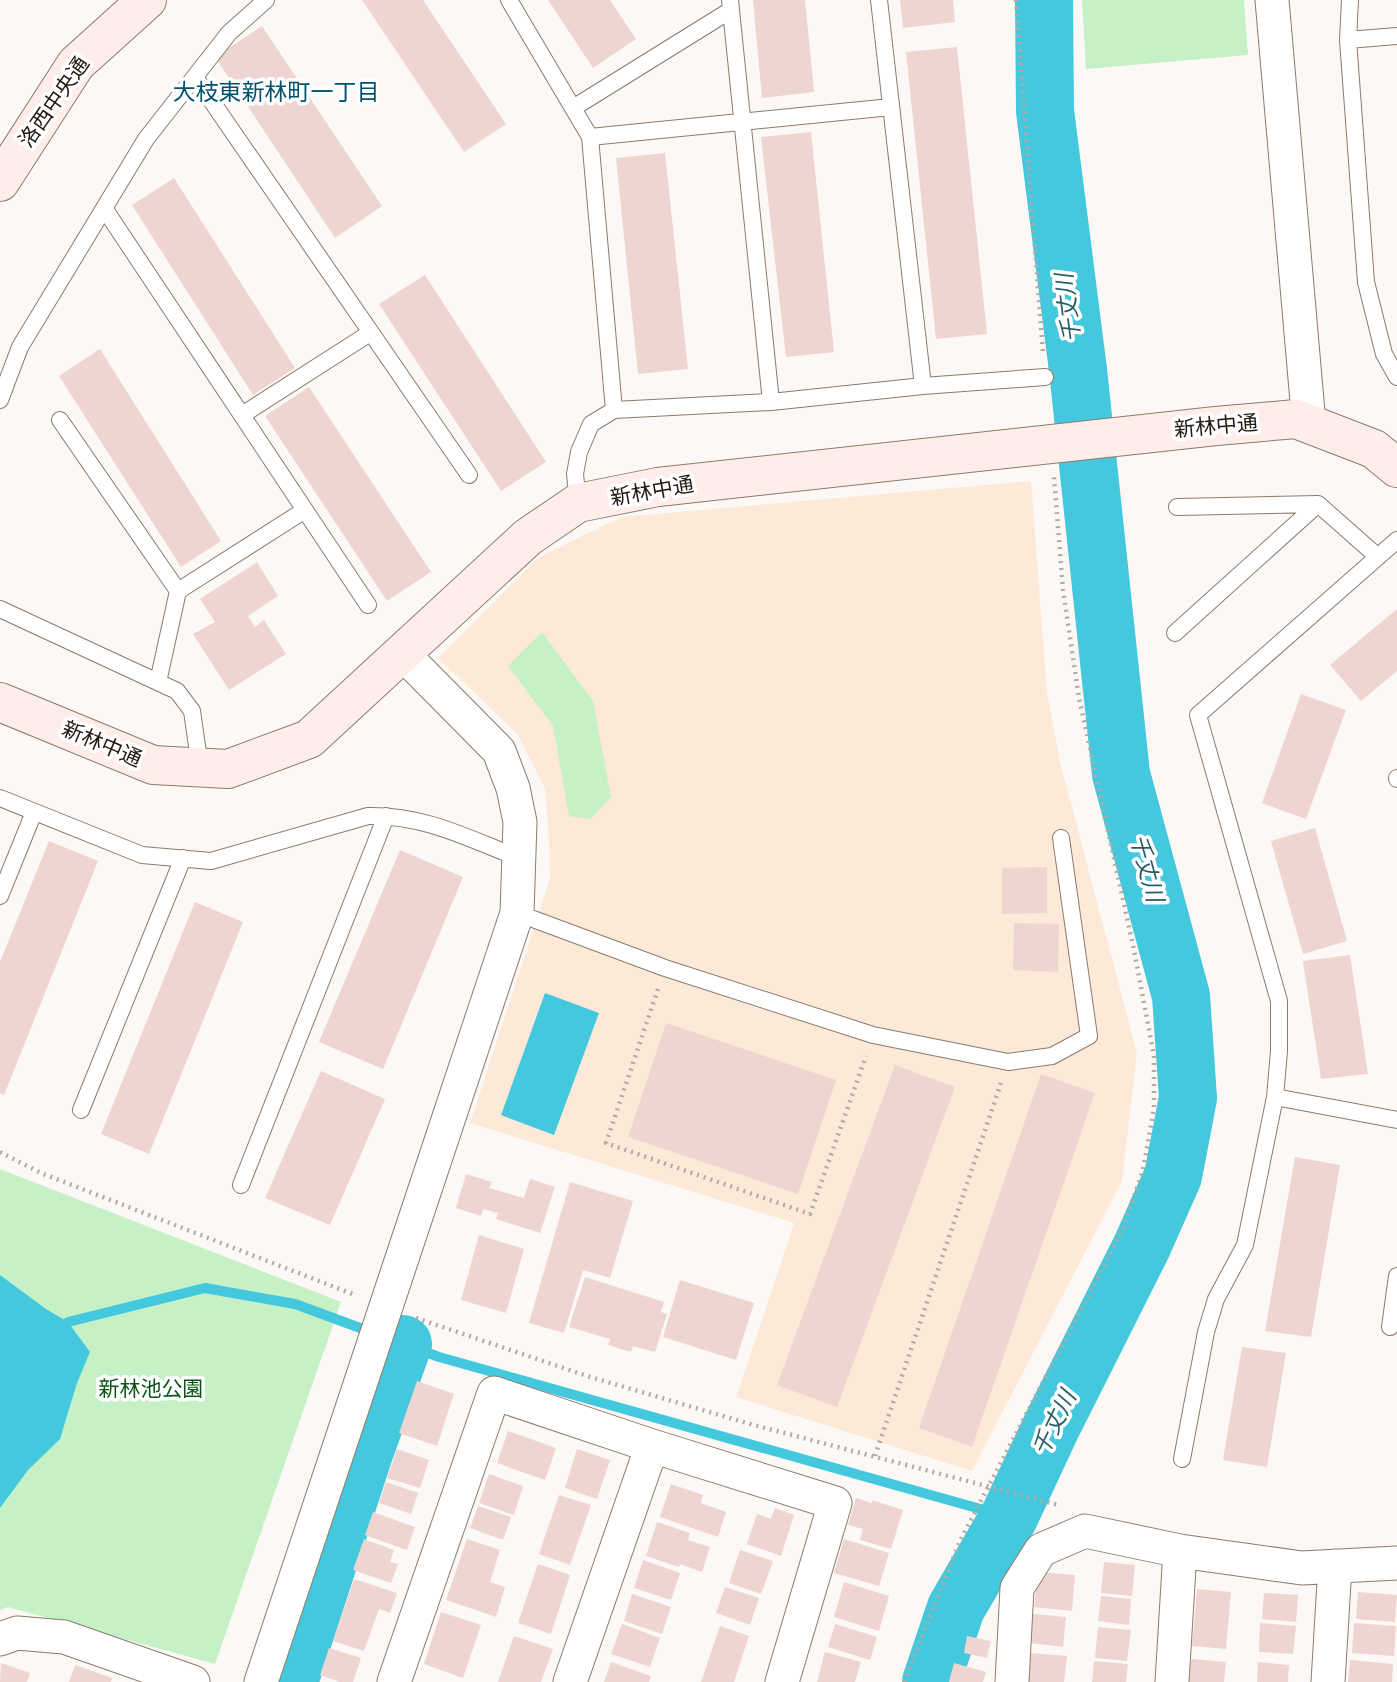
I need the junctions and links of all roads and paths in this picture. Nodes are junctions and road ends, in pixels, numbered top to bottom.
1 (266, 0) edge
2 (509, 0) edge
3 (879, 0) edge
4 (1016, 0) edge
5 (1272, 0) edge
6 (1350, 0) edge
7 (143, 1) edge
8 (731, 5) edge
9 (1397, 36) edge
10 (1349, 40) junction
11 (195, 77) junction
12 (891, 107) junction
13 (573, 108) junction
14 (742, 120) junction
15 (590, 137) junction
16 (0, 182) edge
17 (104, 208) junction
18 (370, 333) junction
19 (1045, 377) joint
20 (1397, 377) edge
21 (923, 386) junction
22 (0, 400) edge
23 (771, 402) junction
24 (614, 410) junction
25 (242, 415) junction
26 (60, 421) dead end
27 (1309, 424) junction
28 (1061, 443) junction
29 (1397, 468) edge
30 (469, 475) dead end
31 (578, 503) junction
32 (1318, 504) junction
33 (1177, 508) dead end
34 (306, 510) junction
35 (1397, 540) edge
36 (1378, 557) junction
37 (178, 591) junction
38 (368, 605) dead end
39 (0, 609) edge
40 (1175, 633) dead end
41 (402, 653) junction
42 (158, 682) junction
43 (0, 702) edge
44 (201, 767) junction
45 (0, 798) edge
46 (34, 812) junction
47 (386, 816) junction
48 (1060, 838) dead end
49 (183, 858) junction
50 (519, 858) junction
51 (0, 896) edge
52 (517, 913) junction
53 (665, 968) junction
54 (873, 1035) junction
55 (1008, 1062) junction
56 (1275, 1097) junction
57 (81, 1110) dead end
58 (1397, 1120) edge
59 (0, 1152) edge
60 (240, 1185) dead end
61 (1397, 1276) edge
62 (384, 1312) junction
63 (1390, 1327) dead end
64 (652, 1446) junction
65 (874, 1456) junction
66 (1181, 1459) dead end
67 (989, 1486) junction
68 (1050, 1504) dead end
69 (1181, 1551) junction
70 (1397, 1563) edge
71 (1335, 1566) junction
72 (0, 1639) edge
73 (150, 1675) edge
74 (193, 1682) edge
75 (261, 1682) edge
76 (394, 1682) edge
77 (570, 1682) edge
78 (782, 1682) edge
79 (904, 1682) edge
80 (1012, 1682) edge
81 (1172, 1682) edge
82 (1328, 1682) edge

1 - 11 lane
2 - 13 lane
3 - 12 lane
4 - 19 path
5 - 27 street
6 - 10 lane
7 - 16 street, 洛西中央通
8 - 13 lane
8 - 14 lane
9 - 10 lane
10 - 20 lane
11 - 17 lane
11 - 18 lane
12 - 14 lane
12 - 21 lane
13 - 15 lane
14 - 15 lane
14 - 23 lane
15 - 24 lane
17 - 22 lane
17 - 25 lane
18 - 25 lane
18 - 30 lane
19 - 21 lane
21 - 23 lane
23 - 24 lane
24 - 31 lane
25 - 34 lane
26 - 37 lane
27 - 28 street, 新林中通
27 - 29 street, 新林中通
28 - 31 street, 新林中通
28 - 67 path
31 - 41 street, 新林中通
32 - 33 lane
32 - 36 lane
32 - 40 lane
34 - 37 lane
34 - 38 lane
35 - 36 lane
36 - 56 lane
37 - 42 lane
39 - 42 lane
41 - 44 street, 新林中通
41 - 50 street
42 - 44 lane
43 - 44 street, 新林中通
45 - 46 lane
46 - 49 lane
46 - 51 lane
47 - 49 lane
47 - 50 lane
47 - 60 lane
48 - 55 lane
49 - 57 lane
50 - 52 street
52 - 53 lane
52 - 62 street
53 - 54 lane
53 - 54 path
54 - 55 lane
55 - 65 path
56 - 58 lane
56 - 66 lane
59 - 62 path
61 - 63 lane
62 - 65 path
62 - 75 street
64 - 76 street
64 - 77 street
64 - 78 street
65 - 67 path
67 - 68 path
67 - 79 path
69 - 71 street
69 - 80 street
69 - 81 street
70 - 71 street
71 - 82 street
72 - 73 street
73 - 74 street

